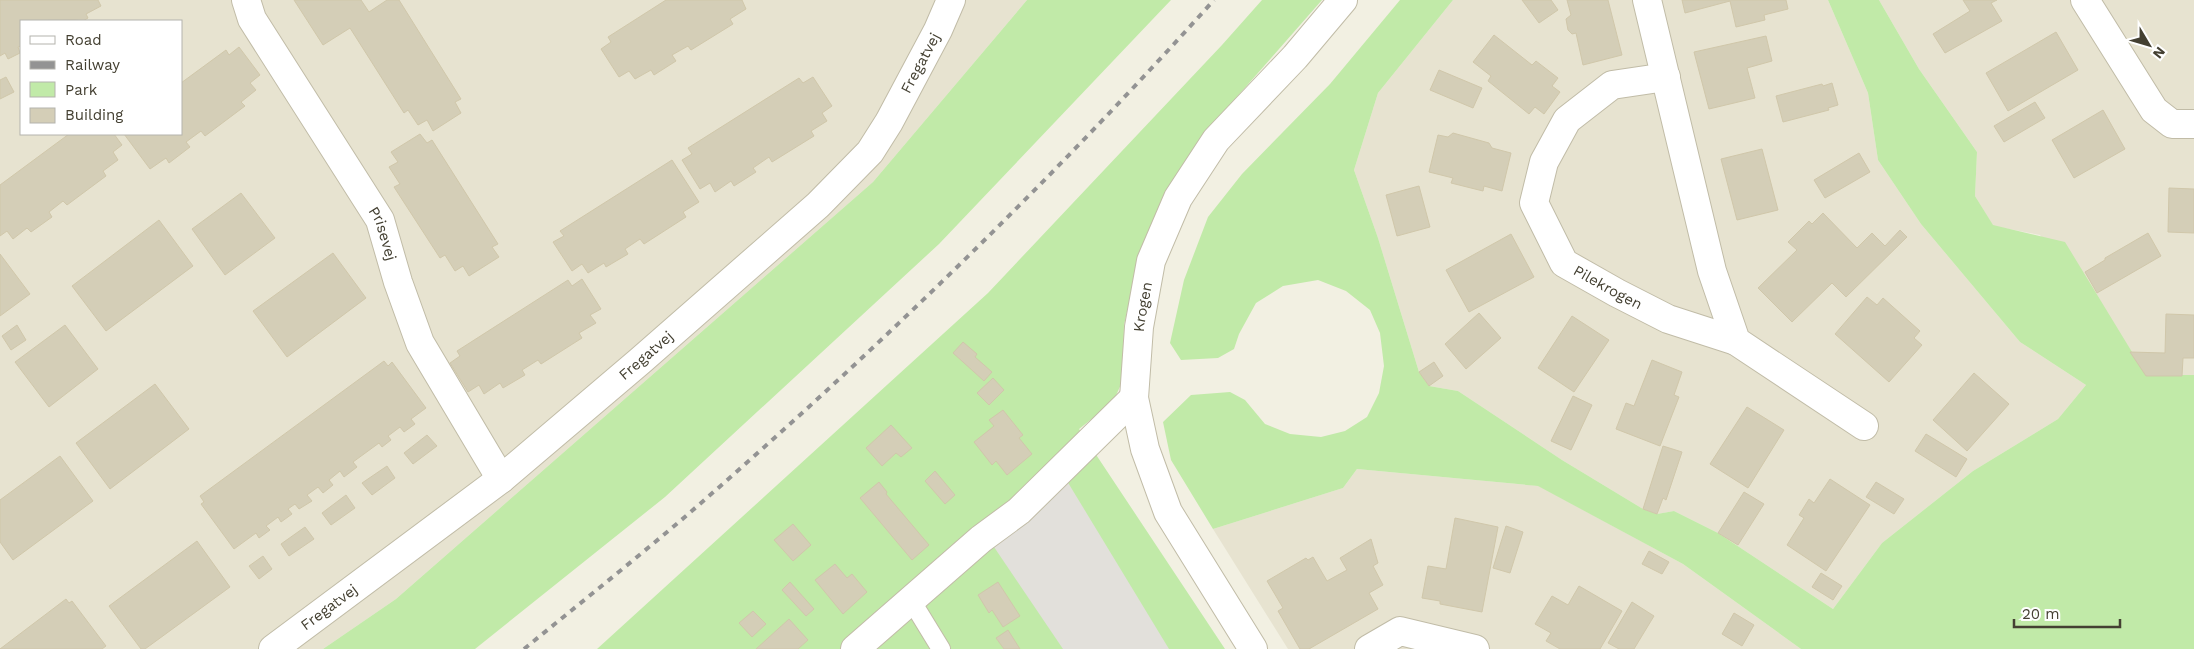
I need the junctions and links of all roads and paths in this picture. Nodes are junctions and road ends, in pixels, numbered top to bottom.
1 (246, 0) edge
2 (951, 0) edge
3 (1343, 0) edge
4 (1647, 0) edge
5 (2085, 0) edge
6 (1666, 77) junction
7 (2194, 124) edge
8 (1736, 341) junction
9 (1134, 398) junction
10 (1864, 426) dead end
11 (501, 479) junction
12 (911, 600) junction
13 (273, 649) edge
14 (855, 649) edge
15 (941, 649) edge
16 (1253, 649) edge
17 (1369, 649) edge
18 (1476, 649) edge

1 - 11 street, Prisevej
2 - 11 street, Fregatvej
3 - 9 street, Krogen
4 - 6 street
5 - 7 street
6 - 8 street
6 - 8 street, Pilekrogen
8 - 10 street, Pilekrogen
9 - 12 street
9 - 16 street, Krogen
11 - 13 street, Fregatvej
12 - 14 street
12 - 15 lane
17 - 18 street

